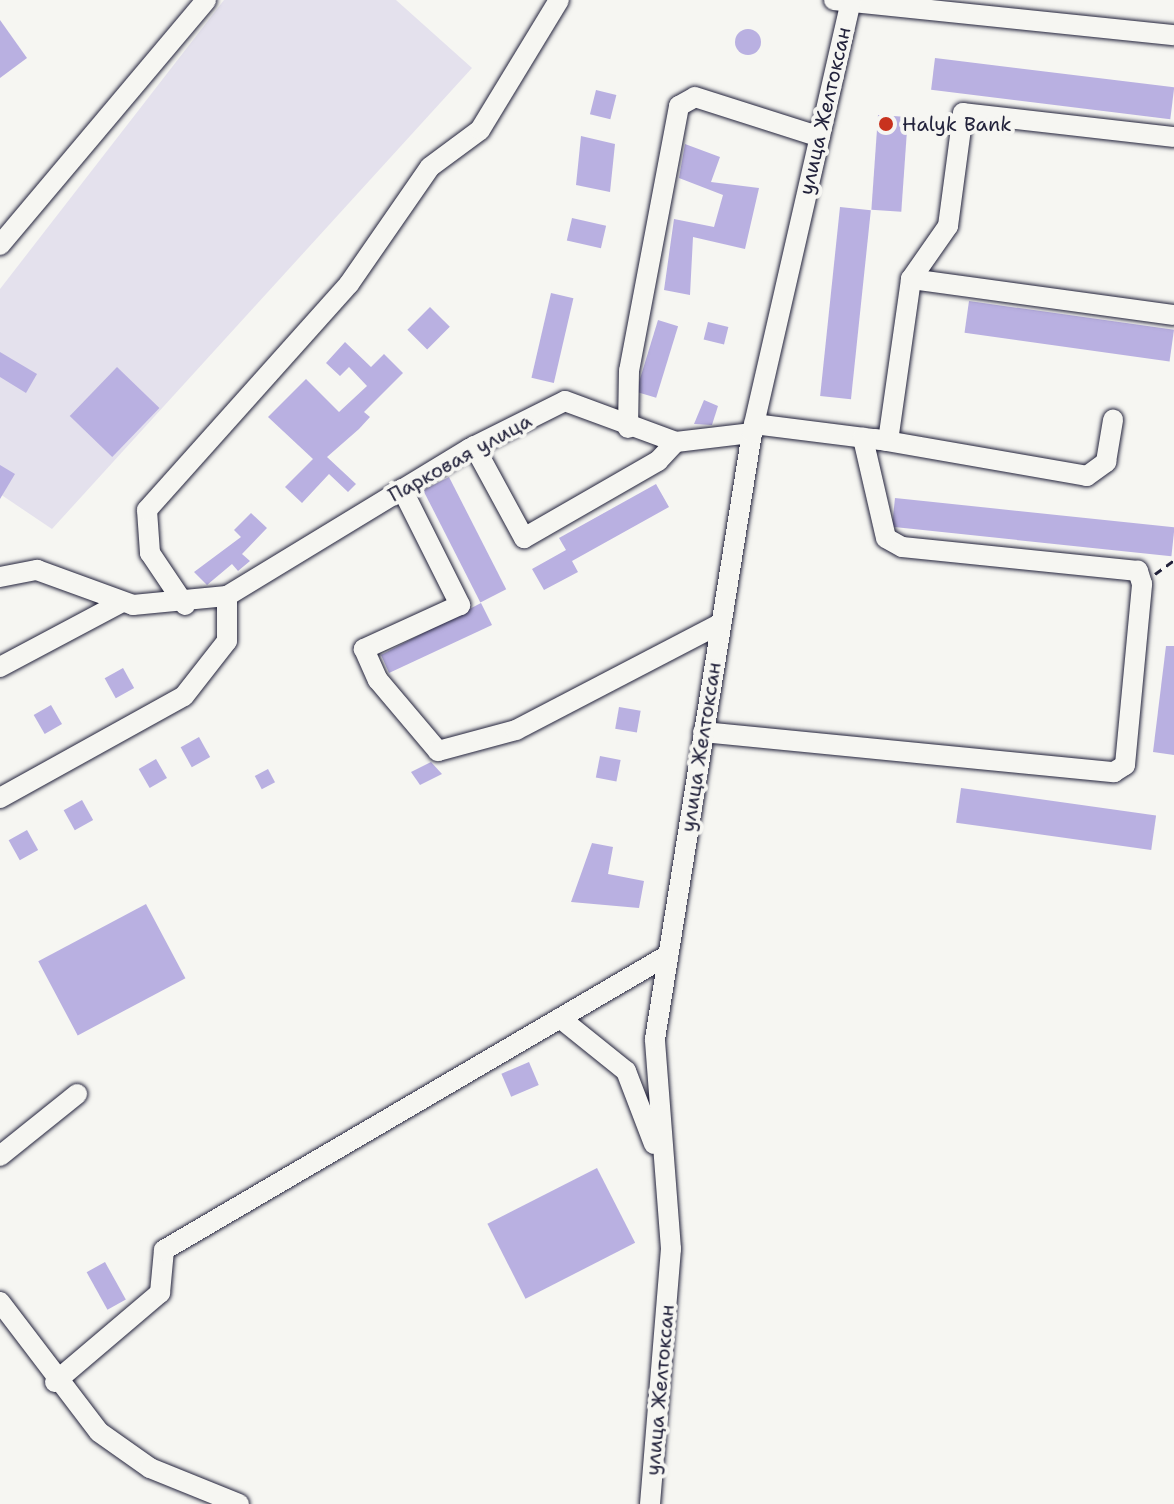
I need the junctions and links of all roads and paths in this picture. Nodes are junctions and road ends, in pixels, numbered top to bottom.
1 (206, 0) edge
2 (559, 0) edge
3 (845, 1) edge
4 (1174, 35) edge
5 (820, 137) junction
6 (1174, 137) edge
7 (0, 245) edge
8 (911, 279) junction
9 (1174, 315) edge
10 (1113, 420) dead end
11 (628, 428) junction
12 (753, 428) junction
13 (869, 438) junction
14 (676, 442) junction
15 (474, 446) junction
16 (402, 489) junction
17 (1174, 560) edge
18 (0, 577) edge
19 (1142, 584) junction
20 (227, 596) junction
21 (122, 602) junction
22 (185, 605) junction
23 (720, 624) junction
24 (0, 667) edge
25 (703, 732) junction
26 (0, 798) edge
27 (668, 955) junction
28 (560, 1018) junction
29 (77, 1094) dead end
30 (0, 1156) edge
31 (662, 1162) junction
32 (0, 1302) edge
33 (55, 1382) junction
34 (239, 1504) edge
35 (650, 1504) edge

1 - 7 street
2 - 22 street
3 - 4 street
3 - 5 street, улица Желтоксан
5 - 11 street
5 - 12 street, улица Желтоксан
6 - 8 street
8 - 9 street
8 - 13 street
10 - 13 street, Парковая улица
11 - 14 street, Парковая улица
11 - 15 street, Парковая улица
12 - 13 street, Парковая улица
12 - 14 street, Парковая улица
12 - 23 street, улица Желтоксан
13 - 19 street
14 - 15 street
15 - 16 street, Парковая улица
16 - 20 street, Парковая улица
16 - 23 street
17 - 19 path
18 - 21 street
19 - 25 street
20 - 22 street, Парковая улица
20 - 26 street
21 - 22 street, Парковая улица
21 - 24 street
23 - 25 street, улица Желтоксан
25 - 27 street, улица Желтоксан
27 - 28 street
27 - 31 street, улица Желтоксан
28 - 31 street
28 - 33 street
29 - 30 street
31 - 35 street, улица Желтоксан
32 - 33 street
33 - 34 street

